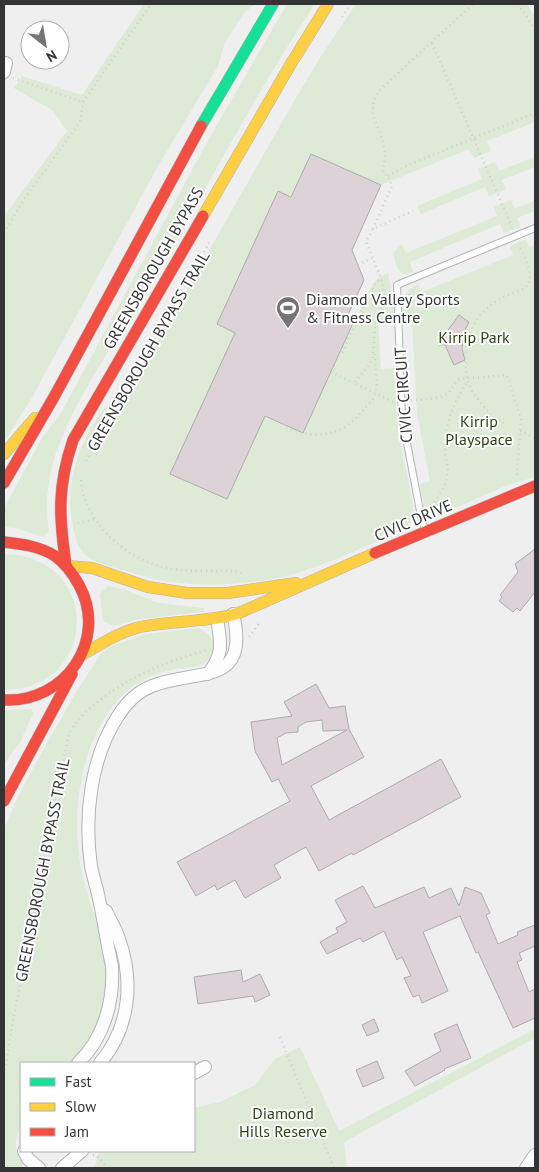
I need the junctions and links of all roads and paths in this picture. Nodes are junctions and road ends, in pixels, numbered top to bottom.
1 (151, 4) edge
2 (273, 4) edge
3 (328, 4) edge
4 (351, 4) edge
5 (473, 4) edge
6 (518, 4) edge
7 (341, 18) dead end
8 (535, 30) edge
9 (432, 43) junction
10 (8, 71) edge
11 (83, 102) junction
12 (535, 113) edge
13 (474, 138) junction
14 (388, 176) junction
15 (413, 212) dead end
16 (372, 228) junction
17 (535, 228) edge
18 (215, 232) dead end
19 (4, 233) edge
20 (516, 236) junction
21 (373, 258) junction
22 (358, 264) dead end
23 (381, 278) junction
24 (375, 350) junction
25 (339, 354) dead end
26 (331, 372) dead end
27 (468, 380) junction
28 (354, 383) junction
29 (376, 393) junction
30 (54, 397) junction
31 (419, 399) dead end
32 (401, 401) junction
33 (504, 423) dead end
34 (284, 424) dead end
35 (520, 431) junction
36 (535, 438) edge
37 (4, 454) edge
38 (84, 464) dead end
39 (517, 475) dead end
40 (81, 479) dead end
41 (4, 483) edge
42 (535, 486) edge
43 (430, 511) dead end
44 (95, 519) junction
45 (78, 523) dead end
46 (426, 532) junction
47 (36, 539) dead end
48 (4, 542) edge
49 (46, 550) junction
50 (67, 566) junction
51 (304, 582) junction
52 (249, 590) junction
53 (228, 593) junction
54 (214, 606) junction
55 (233, 614) junction
56 (79, 659) junction
57 (208, 674) junction
58 (4, 700) edge
59 (73, 726) dead end
60 (4, 802) edge
61 (99, 897) junction
62 (280, 1037) dead end
63 (79, 1062) edge
64 (101, 1062) edge
65 (4, 1075) edge
66 (24, 1152) edge
67 (86, 1154) edge
68 (535, 1155) edge
69 (4, 1162) edge
70 (9, 1168) edge
71 (39, 1168) edge
72 (63, 1168) edge
73 (108, 1168) edge
74 (334, 1168) edge
75 (526, 1168) edge

1 - 11 path
2 - 30 main road, GREENSBOROUGH BYPASS
3 - 50 main road, GREENSBOROUGH BYPASS
4 - 7 path
5 - 9 path
6 - 8 path
9 - 13 path
9 - 14 path
10 - 11 path
11 - 19 path
12 - 13 path
13 - 14 path
13 - 20 path
14 - 16 path
15 - 16 path
16 - 21 path
17 - 20 lane, CIVIC CIRCUIT
18 - 38 path, GREENSBOROUGH BYPASS TRAIL
20 - 27 path
20 - 32 lane, CIVIC CIRCUIT
21 - 22 path
21 - 23 path
23 - 24 path
23 - 25 path
24 - 28 path
24 - 29 path
26 - 28 path
27 - 31 path
27 - 33 path
27 - 35 path
27 - 43 path
28 - 29 path
29 - 32 path
29 - 34 path
30 - 37 main road
30 - 41 main road, GREENSBOROUGH BYPASS
32 - 46 lane, CIVIC CIRCUIT
35 - 36 path
35 - 39 path
40 - 44 path
42 - 46 main road, CIVIC DRIVE
44 - 45 path
44 - 52 path
46 - 51 main road, CIVIC DRIVE
47 - 49 lane
48 - 49 main road
49 - 50 main road
50 - 54 main road, CIVIC DRIVE
50 - 56 main road
51 - 52 main road, CIVIC DRIVE
51 - 55 main road, CIVIC DRIVE
52 - 53 main road, CIVIC DRIVE
53 - 54 main road, CIVIC DRIVE
53 - 55 main road
54 - 55 main road, CIVIC DRIVE
54 - 56 main road, CIVIC DRIVE
54 - 57 street
55 - 57 street
56 - 58 main road
56 - 60 main road
57 - 61 street
59 - 65 path, GREENSBOROUGH BYPASS TRAIL
61 - 63 street
61 - 64 street
62 - 74 path
66 - 71 street
67 - 72 street
67 - 73 path
68 - 75 street
69 - 70 path

